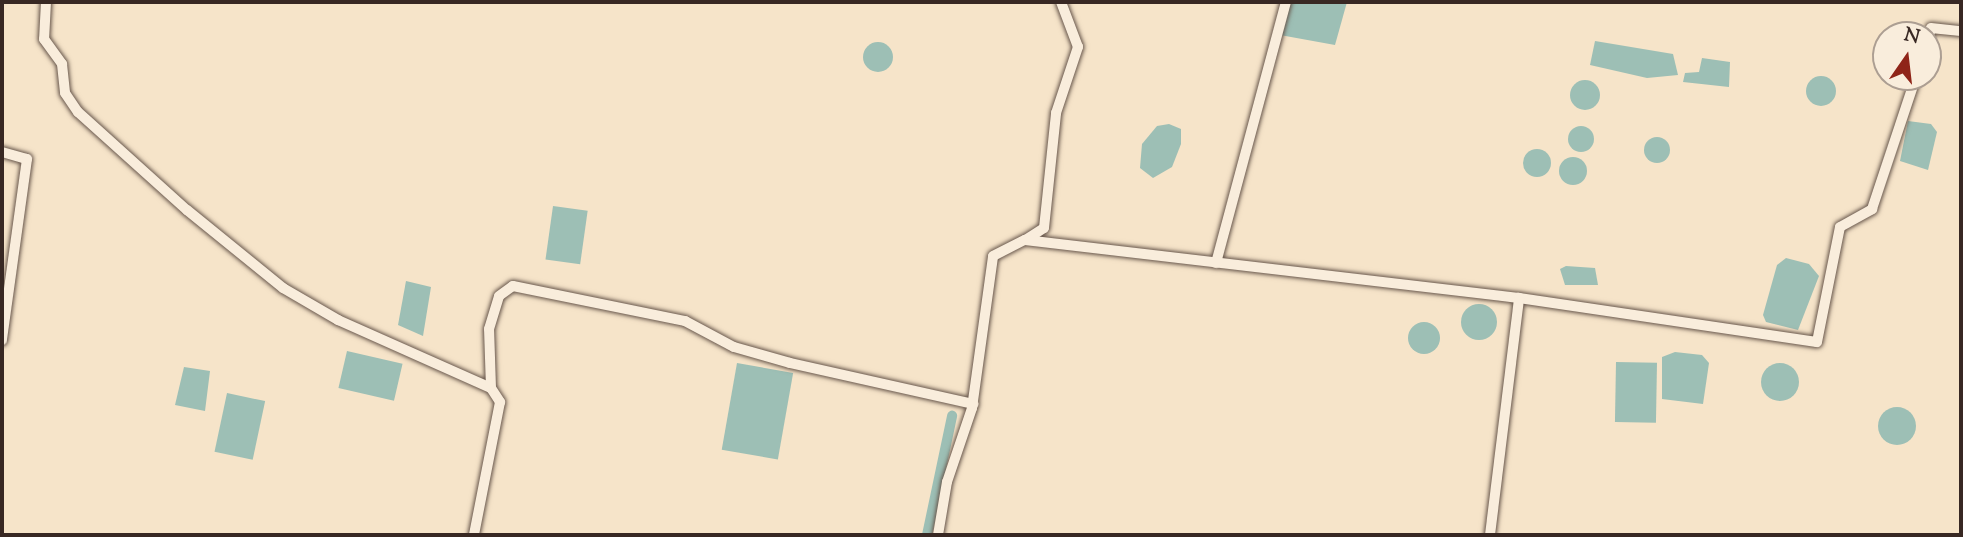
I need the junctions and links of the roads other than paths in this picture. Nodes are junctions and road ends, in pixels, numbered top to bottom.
1 (46, 2) edge
2 (1061, 2) edge
3 (1286, 2) edge
4 (1942, 29) edge
5 (1961, 31) edge
6 (1912, 91) edge
7 (2, 152) edge
8 (1025, 240) junction
9 (1216, 263) junction
10 (1520, 298) junction
11 (2, 340) edge
12 (491, 388) junction
13 (973, 404) junction
14 (474, 535) edge
15 (938, 535) edge
16 (1490, 535) edge

1 - 12 street
2 - 8 street
3 - 9 street
4 - 5 street
6 - 10 street
7 - 11 street
8 - 9 street
8 - 13 street
9 - 10 street
10 - 16 street
12 - 13 street
12 - 14 street
13 - 15 street

